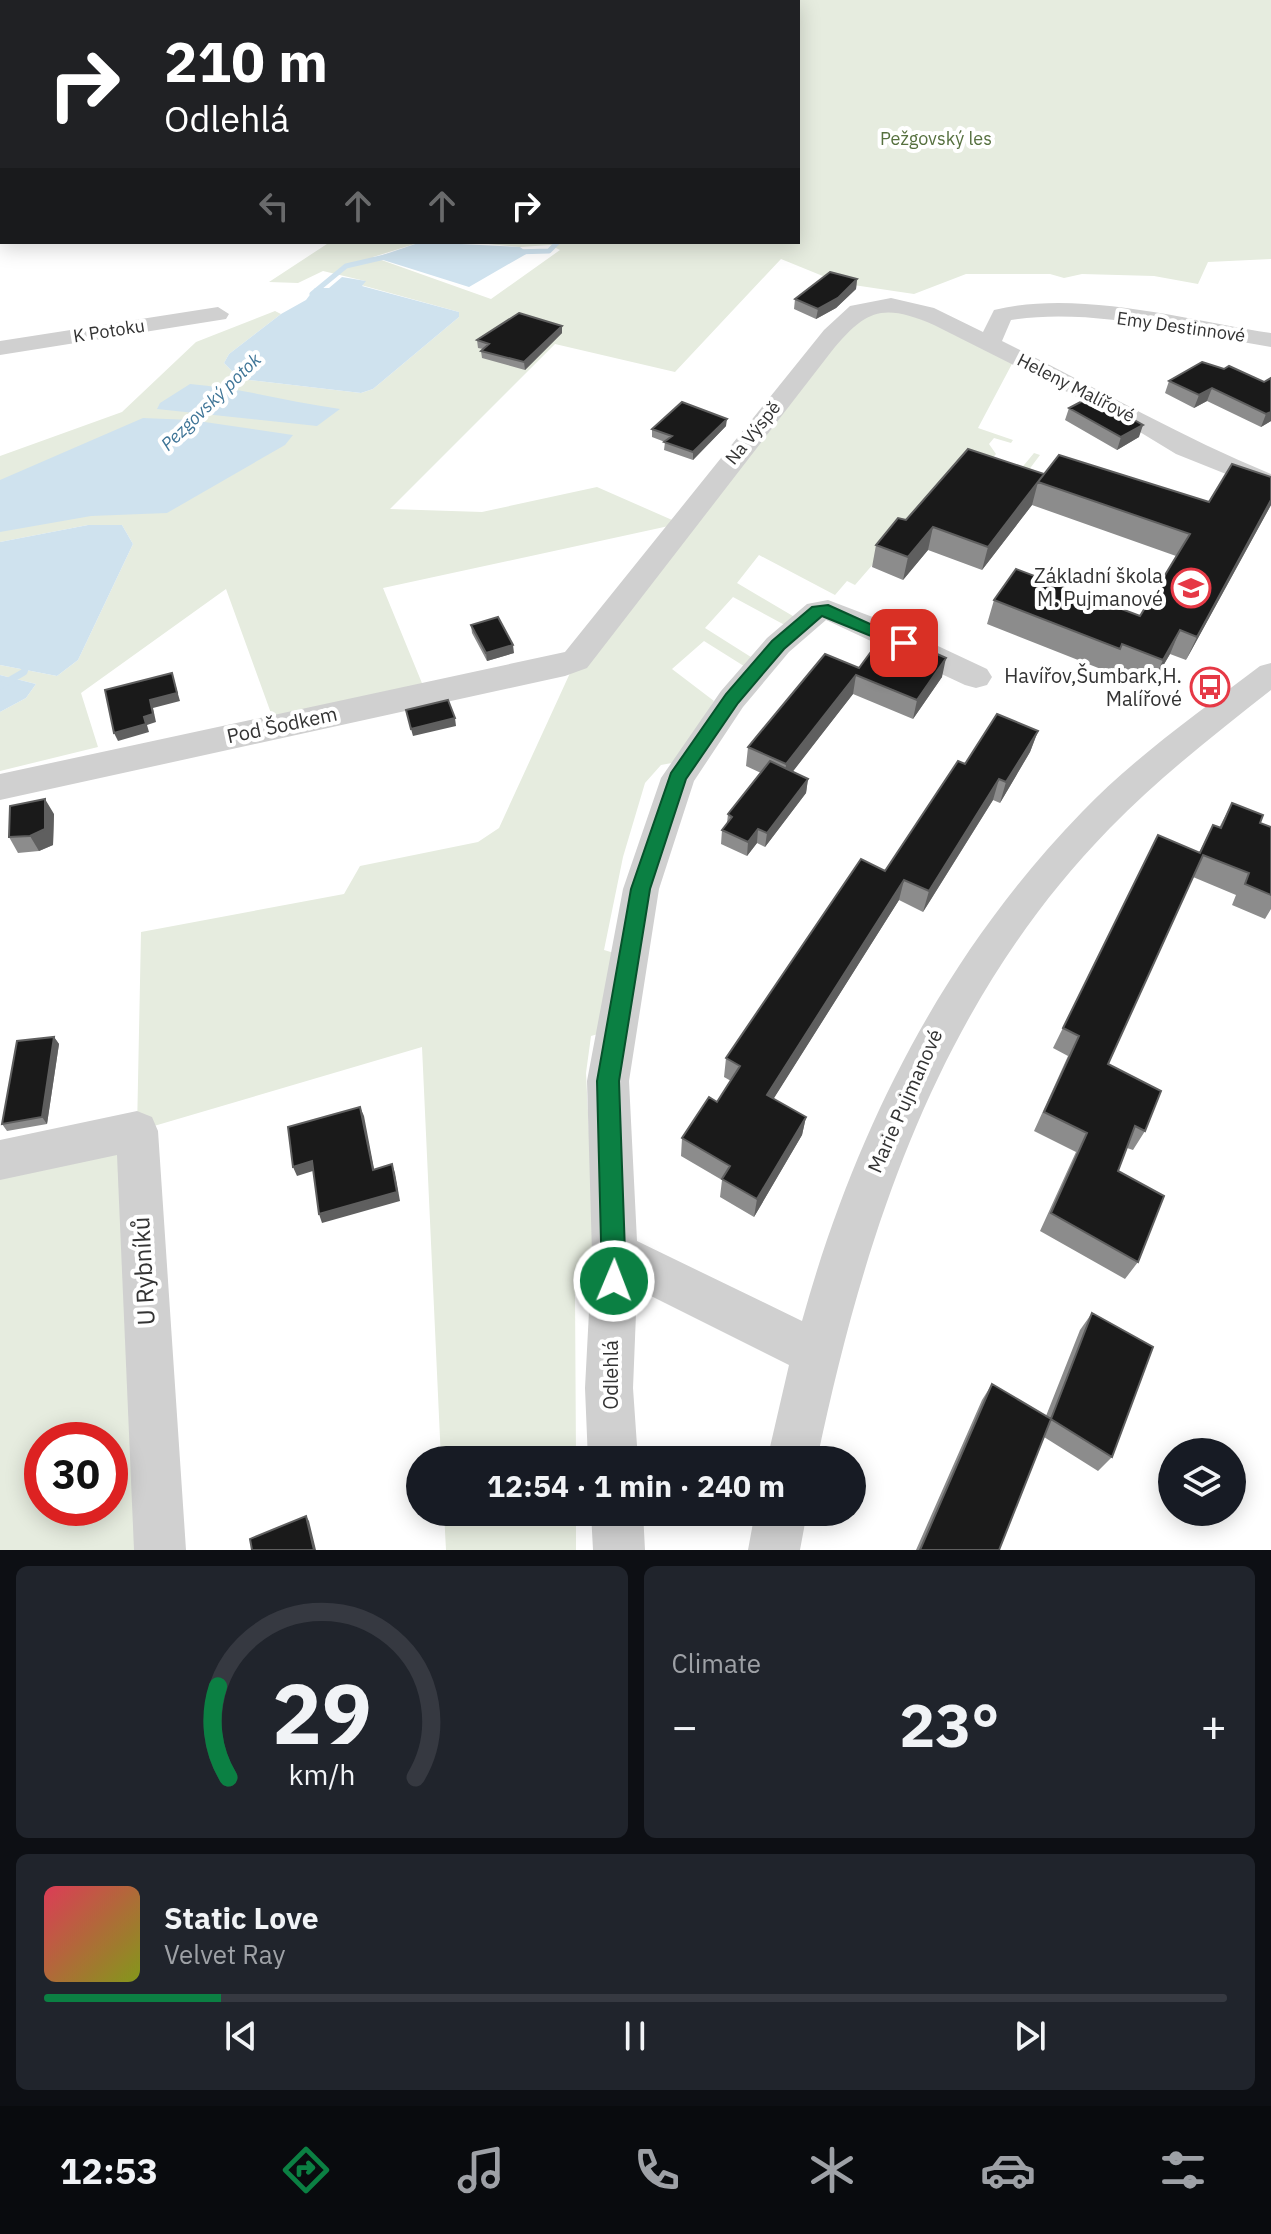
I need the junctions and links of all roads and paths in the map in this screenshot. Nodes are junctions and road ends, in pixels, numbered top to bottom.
1 (218, 314) dead end
2 (1271, 340) edge
3 (989, 344) junction
4 (0, 348) edge
5 (1271, 484) edge
6 (565, 665) joint
7 (1271, 674) edge
8 (976, 677) dead end
9 (0, 787) edge
10 (0, 1160) edge
11 (615, 1254) junction
12 (813, 1351) junction
13 (612, 1446) edge
14 (795, 1446) edge
15 (618, 1526) edge
16 (778, 1526) edge
17 (160, 1550) edge
18 (619, 1550) edge
19 (774, 1550) edge

1 - 4 street, K Potoku
2 - 3 street, Emy Destinnové
3 - 5 street, Heleny Malířové
3 - 6 street, Na Výspě
6 - 9 street, Pod Šodkem
7 - 12 street, Marie Pujmanové
8 - 11 street, Odlehlá
10 - 17 street, U Rybníků
11 - 12 street
11 - 13 street, Odlehlá
12 - 14 street, Marie Pujmanové
15 - 18 street
16 - 19 street

